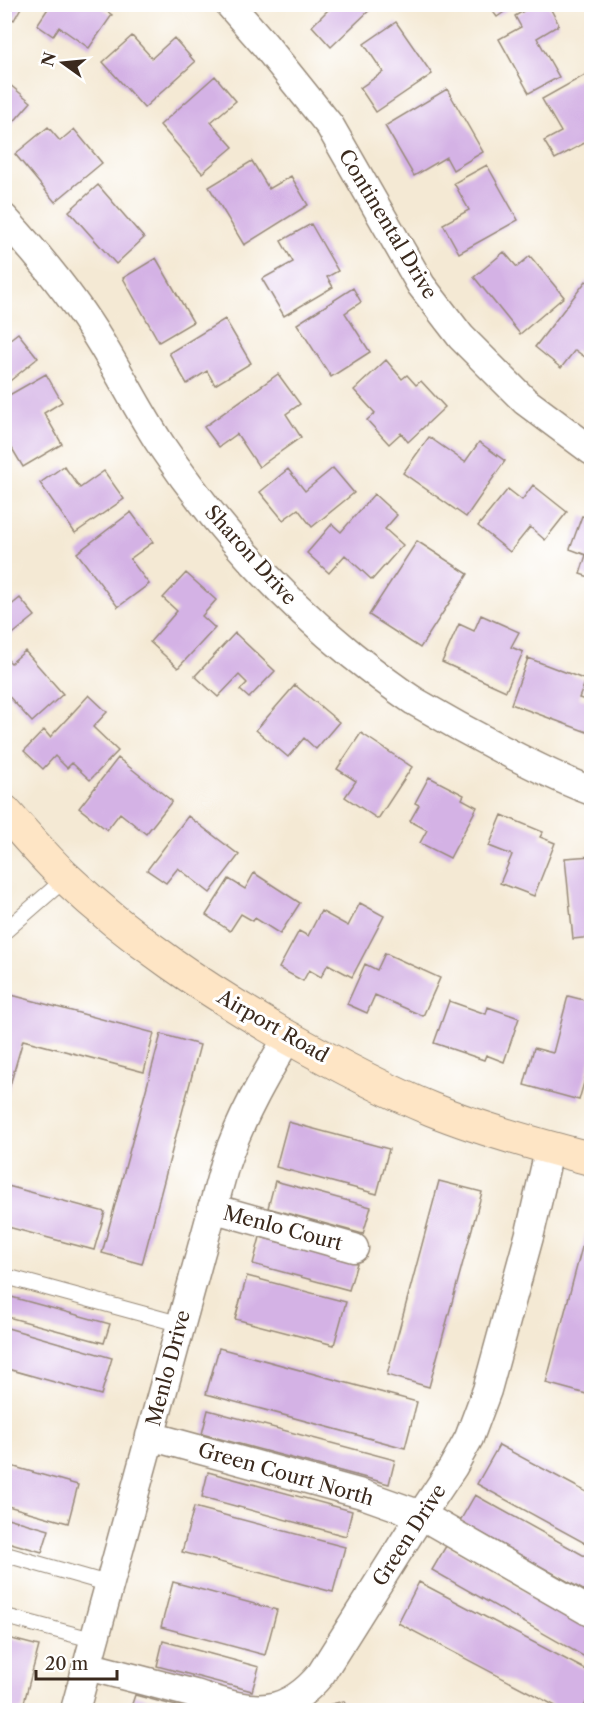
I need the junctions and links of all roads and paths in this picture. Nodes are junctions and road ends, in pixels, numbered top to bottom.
1 (229, 4) edge
2 (4, 218) edge
3 (591, 451) edge
4 (591, 791) edge
5 (4, 811) edge
6 (66, 878) junction
7 (4, 932) edge
8 (288, 1036) junction
9 (549, 1147) junction
10 (591, 1159) edge
11 (212, 1208) junction
12 (354, 1248) dead end
13 (4, 1276) edge
14 (180, 1324) junction
15 (150, 1436) junction
16 (421, 1515) junction
17 (4, 1554) edge
18 (109, 1584) junction
19 (591, 1613) edge
20 (4, 1616) edge
21 (90, 1653) junction
22 (75, 1710) edge

1 - 3 street, Continental Drive
2 - 4 street, Sharon Drive
5 - 6 street, Airport Road
6 - 7 lane
6 - 8 street, Airport Road
8 - 9 street, Airport Road
8 - 11 street, Menlo Drive
9 - 10 street, Airport Road
9 - 16 street, Green Drive
11 - 12 street, Menlo Court
11 - 14 street, Menlo Drive
13 - 14 lane
14 - 15 street, Menlo Drive
15 - 16 street, Green Court North
15 - 18 street, Menlo Drive
16 - 19 street, Green Court North
16 - 21 street, Green Drive
17 - 18 lane
18 - 21 street, Menlo Drive
20 - 21 lane
21 - 22 street, Menlo Drive

